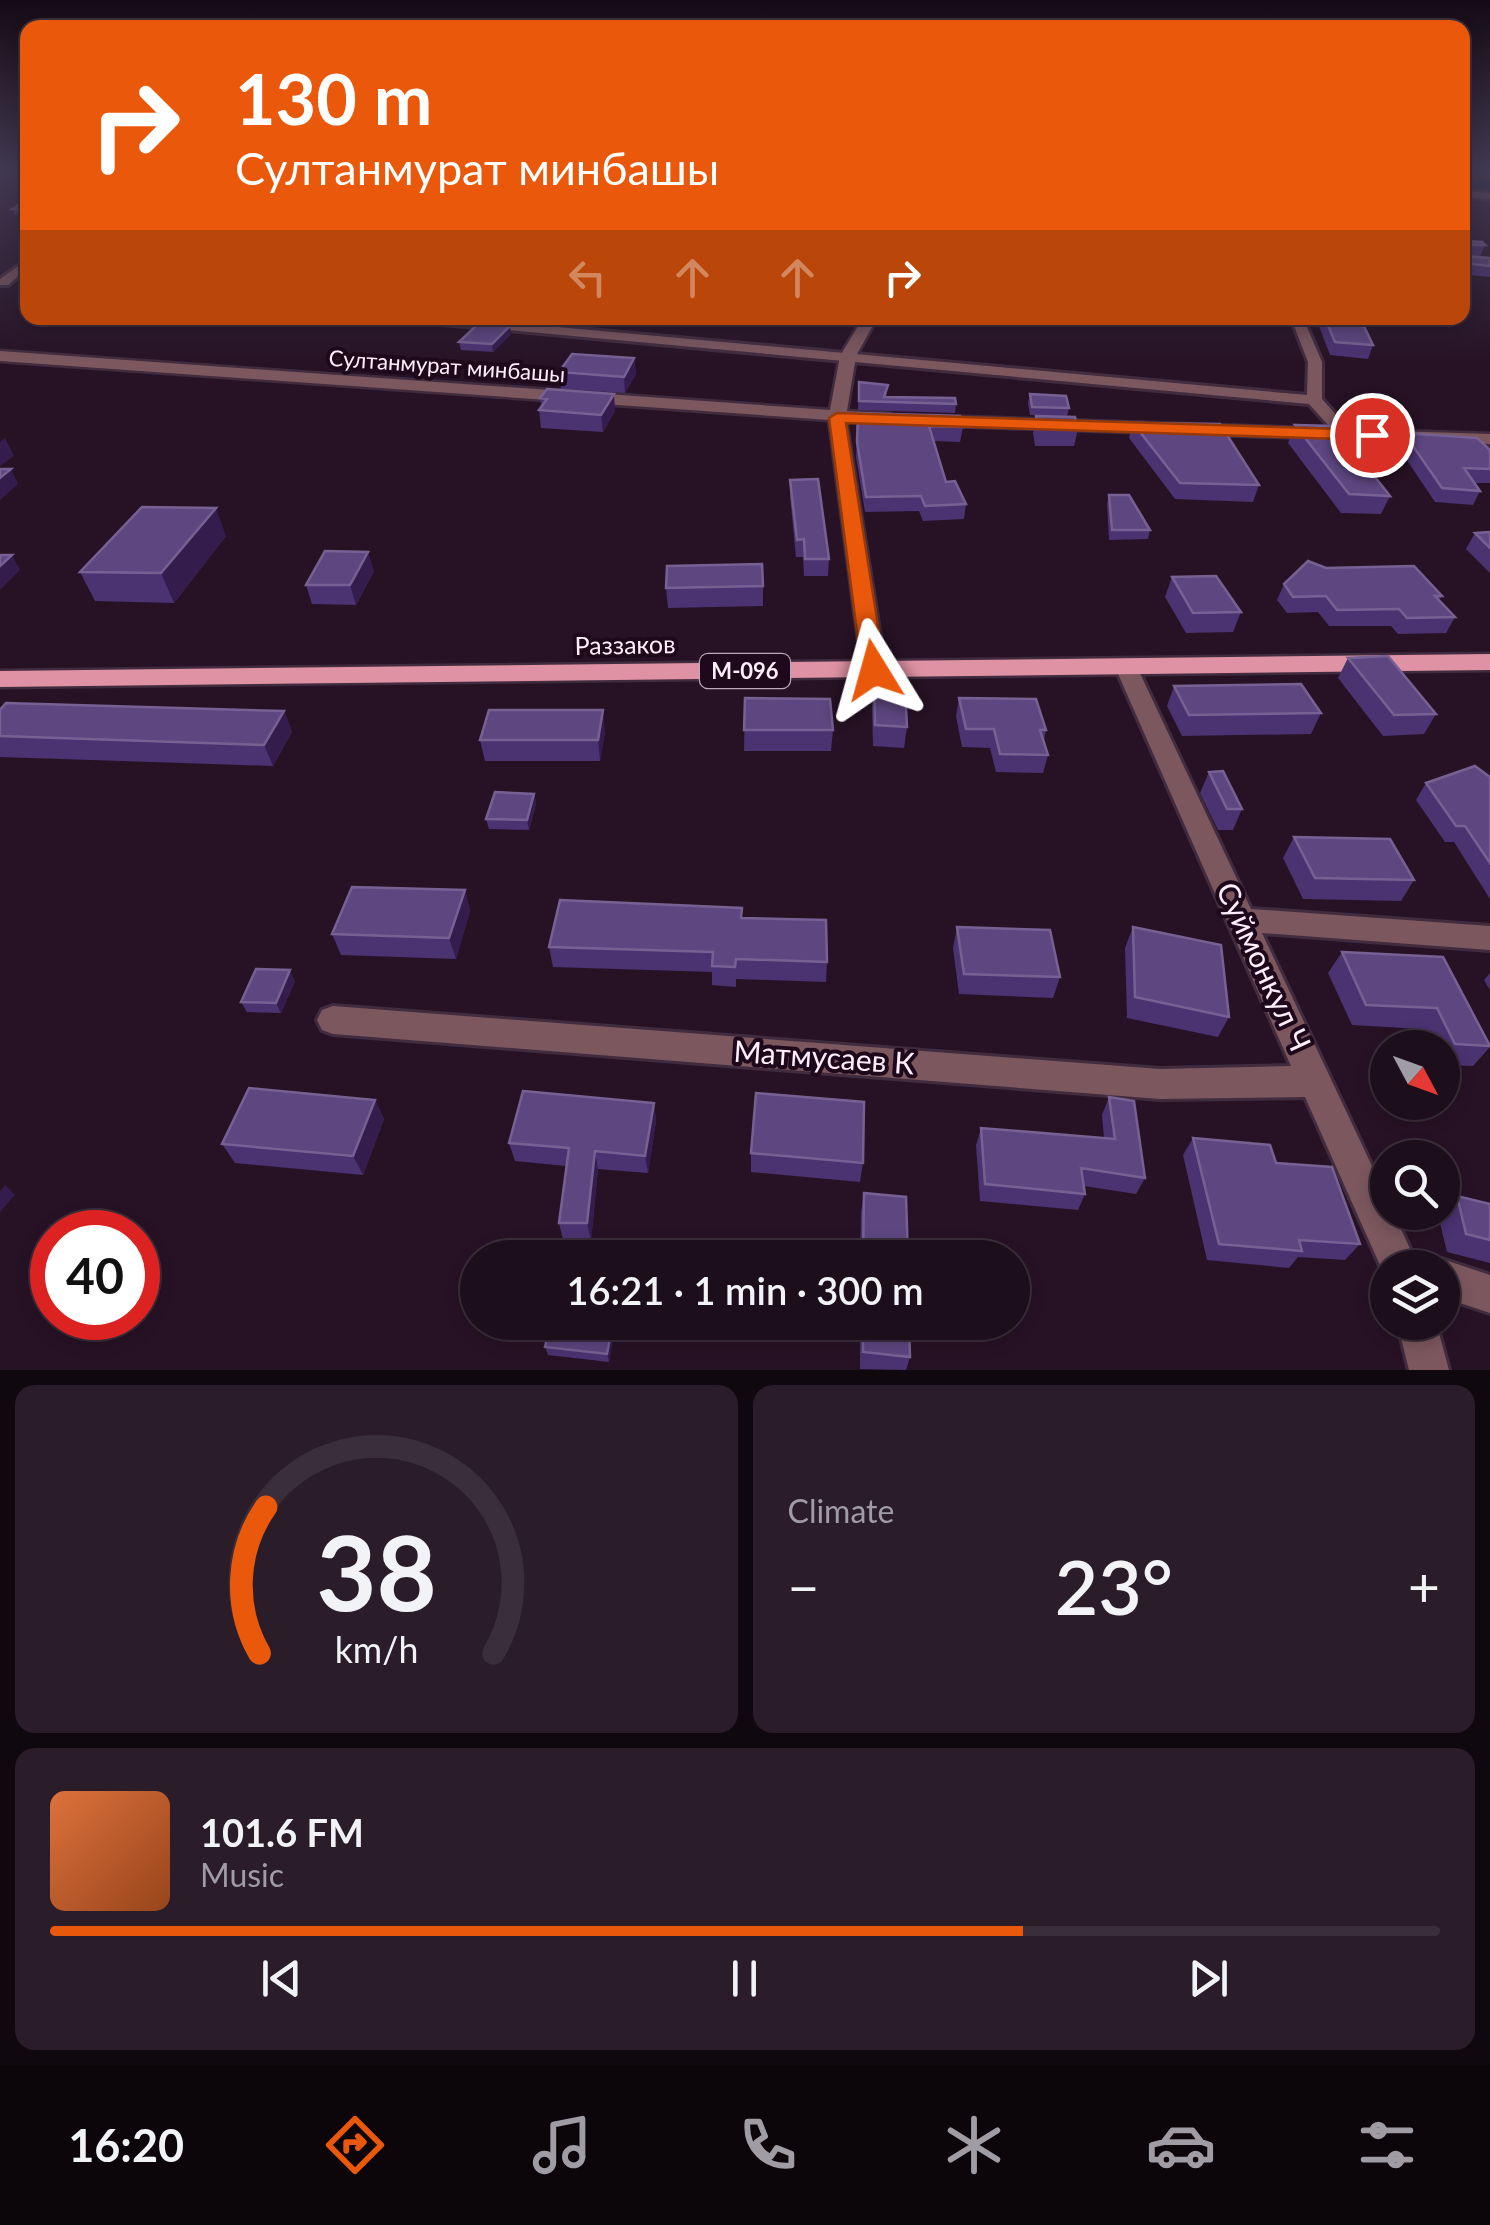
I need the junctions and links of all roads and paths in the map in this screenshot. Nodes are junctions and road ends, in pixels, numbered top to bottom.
1 (500, 325) edge
2 (866, 325) edge
3 (1300, 325) edge
4 (0, 356) edge
5 (848, 356) junction
6 (1314, 400) junction
7 (837, 418) junction
8 (1344, 434) junction
9 (1490, 439) edge
10 (1490, 662) edge
11 (1126, 667) junction
12 (874, 670) junction
13 (0, 679) edge
14 (1242, 920) junction
15 (1490, 938) edge
16 (333, 1020) dead end
17 (1316, 1081) junction
18 (1395, 1250) edge
19 (1460, 1284) edge
20 (1490, 1294) edge
21 (1421, 1340) edge
22 (1429, 1370) edge

1 - 5 street
2 - 5 street
3 - 6 street
4 - 7 street, Султанмурат минбашы
5 - 6 street
5 - 7 street
6 - 8 street
7 - 8 street, Султанмурат минбашы
7 - 12 street
8 - 9 street, Султанмурат минбашы
10 - 11 main road, Раззаков / М-096
11 - 12 main road, Раззаков / М-096
11 - 14 street, Суймонкул Ч
12 - 13 main road, Раззаков / М-096
14 - 15 street
14 - 17 street, Суймонкул Ч
16 - 17 street, Матмусаев К
17 - 18 street, Суймонкул Ч
19 - 20 street
21 - 22 street

